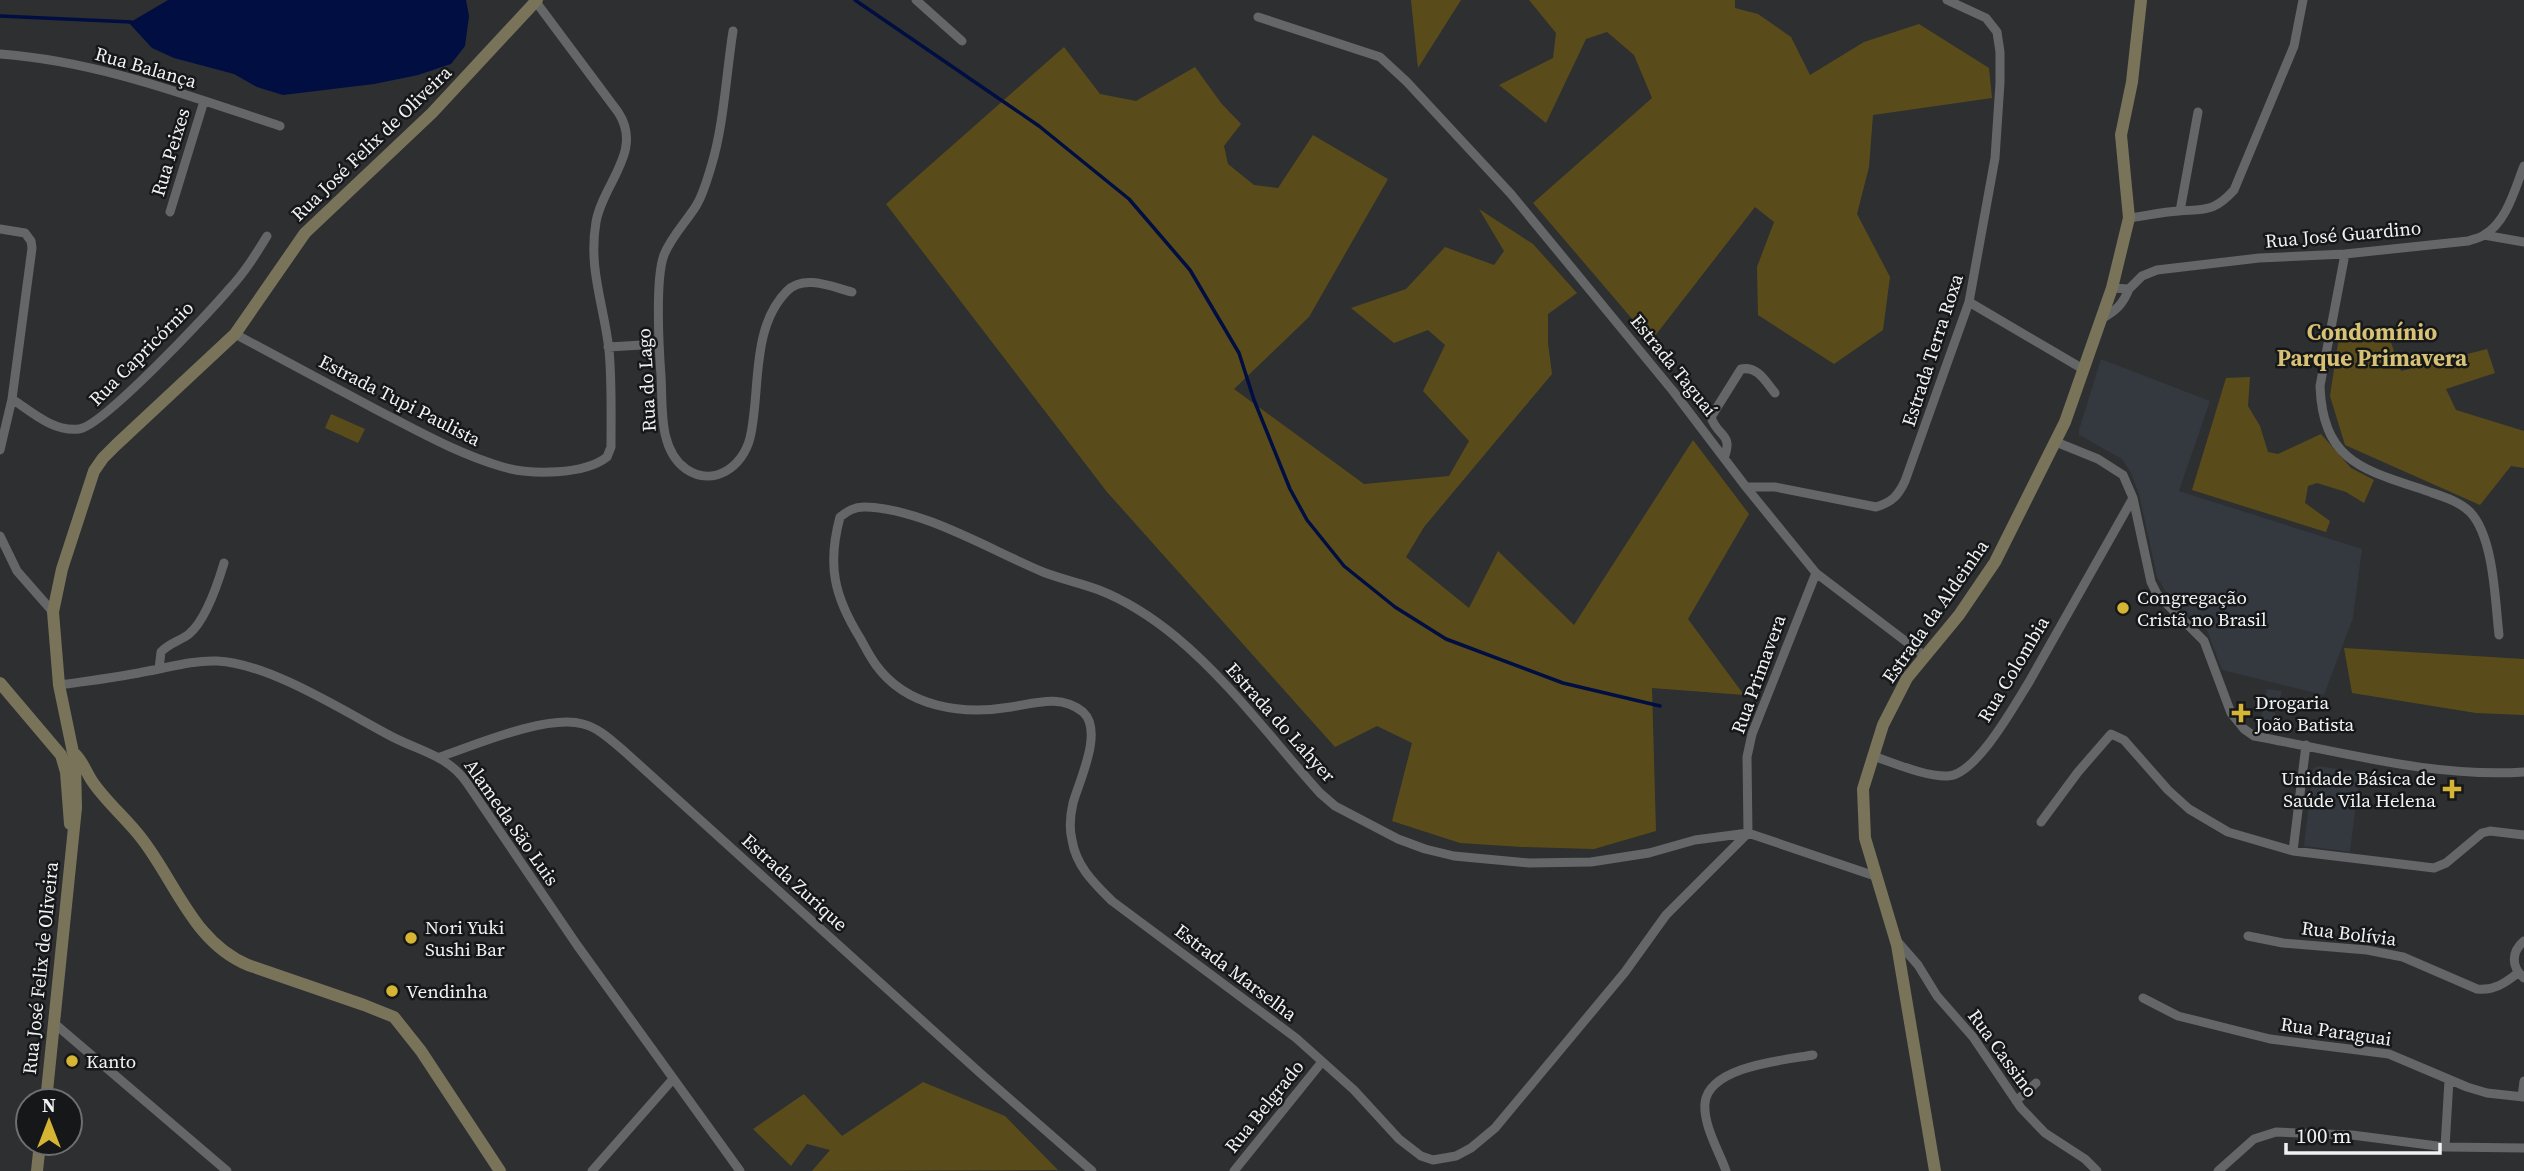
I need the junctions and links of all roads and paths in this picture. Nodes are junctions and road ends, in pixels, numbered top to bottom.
1 (916, 0) edge
2 (1947, 0) edge
3 (2141, 0) edge
4 (2303, 0) edge
5 (537, 1) edge
6 (1258, 17) dead end
7 (733, 31) dead end
8 (962, 41) dead end
9 (0, 54) edge
10 (204, 101) junction
11 (2198, 112) dead end
12 (280, 126) dead end
13 (2524, 166) edge
14 (2180, 211) junction
15 (170, 212) dead end
16 (2129, 218) junction
17 (0, 229) edge
18 (2484, 235) junction
19 (267, 236) dead end
20 (2524, 242) edge
21 (2345, 254) junction
22 (2112, 288) junction
23 (2129, 289) junction
24 (852, 292) dead end
25 (1969, 302) junction
26 (2101, 319) junction
27 (234, 334) junction
28 (659, 344) junction
29 (608, 347) junction
30 (2083, 369) junction
31 (1775, 393) dead end
32 (12, 399) junction
33 (2056, 442) junction
34 (0, 450) edge
35 (1724, 458) junction
36 (1746, 487) junction
37 (2133, 498) junction
38 (840, 517) joint
39 (0, 536) edge
40 (224, 563) dead end
41 (1816, 573) junction
42 (53, 612) junction
43 (2499, 635) dead end
44 (1925, 656) junction
45 (159, 669) junction
46 (0, 683) edge
47 (59, 685) junction
48 (2306, 745) junction
49 (68, 754) junction
50 (440, 757) junction
51 (1873, 757) junction
52 (71, 772) junction
53 (2524, 772) edge
54 (92, 782) junction
55 (2041, 822) dead end
56 (1748, 833) junction
57 (2524, 835) edge
58 (2293, 851) junction
59 (1875, 876) junction
60 (2248, 936) dead end
61 (1895, 940) junction
62 (2524, 941) edge
63 (2521, 975) edge
64 (2143, 998) dead end
65 (55, 1024) junction
66 (1813, 1055) dead end
67 (1321, 1063) junction
68 (673, 1079) junction
69 (2449, 1080) junction
70 (2524, 1081) edge
71 (2036, 1083) dead end
72 (48, 1087) edge
73 (2523, 1097) edge
74 (2016, 1101) junction
75 (2445, 1147) junction
76 (2524, 1148) edge
77 (227, 1171) edge
78 (500, 1171) edge
79 (592, 1171) edge
80 (740, 1171) edge
81 (1092, 1171) edge
82 (1234, 1171) edge
83 (1726, 1171) edge
84 (1935, 1171) edge
85 (2097, 1171) edge
86 (2218, 1171) edge

1 - 8 street
2 - 25 street, Estrada Terra Roxa
3 - 16 main road, Estrada da Aldeinha
4 - 14 street
5 - 27 main road, Rua José Felix de Oliveira
5 - 29 street, Estrada Tupi Paulista
6 - 35 street, Estrada Taguaí
7 - 28 street, Rua do Lago
9 - 10 street, Rua Balança
10 - 12 street, Rua Balança
10 - 15 street, Rua Peixes
11 - 14 street
13 - 18 street
14 - 16 street
16 - 22 main road, Estrada da Aldeinha
17 - 32 street
18 - 20 street
18 - 21 street, Rua José Guardino
19 - 32 street, Rua Capricórnio
21 - 23 street, Rua José Guardino
21 - 43 street
22 - 23 street
22 - 26 main road, Estrada da Aldeinha
23 - 26 street, Rua José Guardino
24 - 28 street, Rua do Lago
25 - 30 street
25 - 36 street, Estrada Terra Roxa
26 - 30 main road, Estrada da Aldeinha
27 - 29 street, Estrada Tupi Paulista
27 - 42 main road, Rua José Felix de Oliveira
28 - 29 street
30 - 33 main road, Estrada da Aldeinha
31 - 35 street
32 - 34 street
33 - 37 street
33 - 44 main road, Estrada da Aldeinha
35 - 36 street, Estrada Taguaí
36 - 41 street, Estrada Taguaí
37 - 48 street
37 - 51 street, Rua Colombia
38 - 56 street, Estrada do Lahyer
38 - 67 street, Estrada Marselha
39 - 42 street
40 - 45 street
41 - 44 street, Estrada Taguaí
41 - 56 street, Rua Primavera
42 - 47 main road, Rua José Felix de Oliveira
44 - 51 main road, Estrada da Aldeinha
45 - 47 street, Alameda São Luis
45 - 50 street, Alameda São Luis
46 - 49 main road
47 - 49 main road, Rua José Felix de Oliveira
48 - 53 street
48 - 58 street
49 - 52 main road, Rua José Felix de Oliveira
49 - 54 main road
50 - 68 street, Alameda São Luis
50 - 81 street, Estrada Zurique
51 - 59 main road, Estrada da Aldeinha
52 - 54 main road
52 - 65 main road, Rua José Felix de Oliveira
54 - 78 main road
55 - 58 street
56 - 59 street, Estrada do Lahyer
56 - 67 street, Estrada Marselha
57 - 58 street
59 - 61 main road, Estrada da Aldeinha
60 - 63 street, Rua Bolívia
61 - 74 street, Rua Cassino
61 - 84 main road, Estrada da Aldeinha
62 - 63 street
64 - 69 street, Rua Paraguai
65 - 72 main road, Rua José Felix de Oliveira
65 - 77 street
66 - 83 street
67 - 82 street, Rua Belgrado
68 - 79 street
68 - 80 street, Alameda São Luis
69 - 73 street, Rua Paraguai
69 - 75 street
70 - 73 street
71 - 74 street
74 - 85 street, Rua Cassino
75 - 76 street
75 - 86 street

